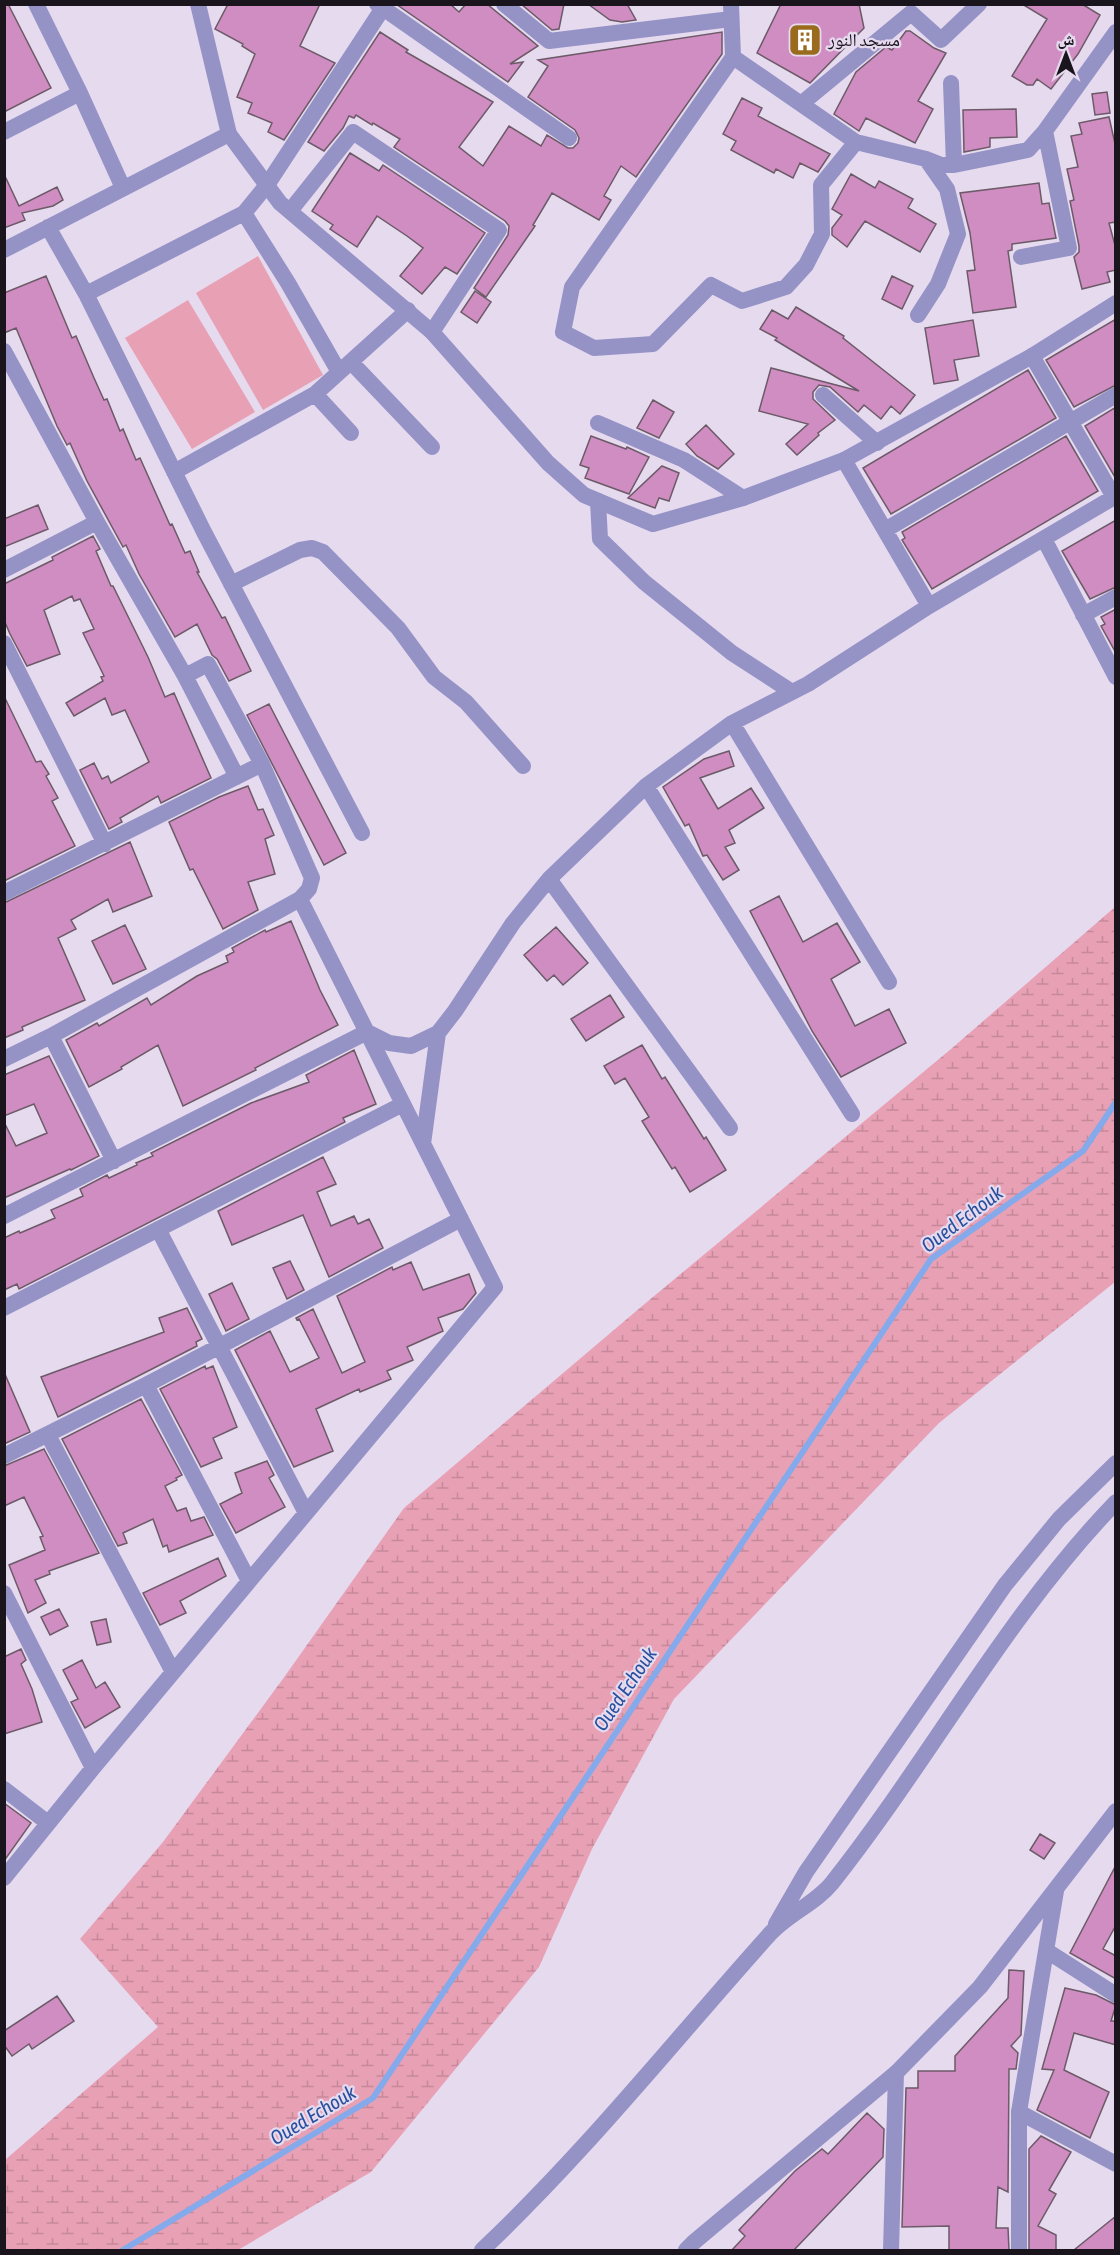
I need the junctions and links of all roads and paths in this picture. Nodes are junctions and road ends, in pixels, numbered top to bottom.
1 (36, 4) edge
2 (198, 4) edge
3 (504, 4) edge
4 (979, 4) edge
5 (380, 6) edge
6 (908, 9) edge
7 (731, 12) edge
8 (1116, 32) edge
9 (733, 57) junction
10 (951, 83) dead end
11 (80, 93) junction
12 (801, 104) junction
13 (1045, 131) junction
14 (4, 132) edge
15 (229, 134) junction
16 (569, 138) dead end
17 (856, 142) junction
18 (926, 159) junction
19 (954, 165) junction
20 (267, 185) junction
21 (123, 188) junction
22 (290, 211) junction
23 (244, 213) junction
24 (48, 227) junction
25 (4, 250) edge
26 (1021, 257) dead end
27 (86, 294) junction
28 (1116, 303) edge
29 (408, 310) junction
30 (918, 315) dead end
31 (432, 332) junction
32 (4, 351) edge
33 (1032, 356) junction
34 (345, 367) junction
35 (315, 394) junction
36 (823, 395) dead end
37 (1116, 395) edge
38 (1070, 421) junction
39 (598, 423) dead end
40 (351, 433) dead end
41 (877, 442) junction
42 (432, 447) dead end
43 (844, 460) junction
44 (174, 472) junction
45 (1115, 496) edge
46 (743, 498) junction
47 (598, 501) junction
48 (97, 522) junction
49 (885, 530) junction
50 (1044, 539) junction
51 (4, 570) edge
52 (231, 584) junction
53 (1116, 597) edge
54 (929, 606) junction
55 (1083, 615) junction
56 (4, 643) edge
57 (185, 676) junction
58 (1116, 677) edge
59 (792, 692) junction
60 (732, 723) junction
61 (261, 764) junction
62 (523, 766) dead end
63 (237, 777) junction
64 (646, 786) junction
65 (362, 833) dead end
66 (105, 844) junction
67 (549, 879) junction
68 (4, 893) edge
69 (300, 899) junction
70 (889, 981) dead end
71 (367, 1032) junction
72 (438, 1033) junction
73 (51, 1036) junction
74 (4, 1059) edge
75 (403, 1104) junction
76 (852, 1114) dead end
77 (730, 1128) dead end
78 (423, 1144) junction
79 (114, 1161) junction
80 (4, 1216) edge
81 (461, 1219) junction
82 (158, 1229) junction
83 (4, 1308) edge
84 (219, 1346) junction
85 (146, 1385) junction
86 (48, 1435) junction
87 (4, 1456) edge
88 (1116, 1463) edge
89 (1116, 1502) edge
90 (306, 1513) junction
91 (249, 1581) junction
92 (4, 1593) edge
93 (173, 1672) junction
94 (93, 1768) junction
95 (4, 1789) edge
96 (1116, 1811) edge
97 (48, 1823) junction
98 (4, 1878) edge
99 (1056, 1890) junction
100 (771, 1933) junction
101 (1047, 1951) junction
102 (1116, 1995) edge
103 (896, 2073) junction
104 (1019, 2112) junction
105 (1116, 2164) edge
106 (482, 2250) edge
107 (686, 2250) edge
108 (891, 2250) edge
109 (1019, 2250) edge

1 - 11 street
2 - 15 street
3 - 7 street
4 - 6 street
5 - 16 street
5 - 20 street
6 - 12 street
7 - 9 street
8 - 13 street
9 - 12 street
9 - 17 street
10 - 19 street
11 - 14 street
11 - 21 street
12 - 17 street
13 - 19 street
13 - 26 street
15 - 20 street
15 - 21 street
17 - 18 street
18 - 19 street
18 - 30 street
20 - 22 street
20 - 23 street
21 - 24 street
22 - 29 street
22 - 31 street
23 - 27 street
23 - 34 street
24 - 25 street
24 - 27 street
27 - 44 street
28 - 33 street
29 - 31 street
29 - 34 street
31 - 47 street
32 - 48 street
33 - 38 street
33 - 41 street
34 - 35 street
34 - 42 street
35 - 40 street
35 - 44 street
36 - 41 street
37 - 38 street
38 - 45 street
38 - 49 street
39 - 46 street
41 - 43 street
43 - 46 street
43 - 49 street
44 - 52 street
45 - 50 street
46 - 47 street
47 - 59 street
48 - 51 street
48 - 57 street
49 - 54 street
50 - 54 street
50 - 55 street
52 - 62 street
52 - 65 street
53 - 55 street
54 - 59 street
55 - 58 street
56 - 66 street
57 - 61 street
57 - 63 street
59 - 60 street
60 - 64 street
60 - 70 street
61 - 63 street
61 - 69 street
63 - 66 street
64 - 67 street
64 - 76 street
66 - 68 street
67 - 72 street
67 - 77 street
69 - 71 street
69 - 73 street
71 - 72 street
71 - 75 street
71 - 79 street
72 - 78 street
73 - 74 street
73 - 79 street
75 - 78 street
75 - 82 street
78 - 81 street
79 - 80 street
81 - 84 street
81 - 90 street
82 - 83 street
82 - 84 street
84 - 85 street
84 - 90 street
85 - 86 street
85 - 91 street
86 - 87 street
86 - 93 street
88 - 100 street
89 - 100 street
90 - 91 street
91 - 93 street
92 - 94 street
93 - 94 street
94 - 97 street
95 - 97 street
96 - 99 street
97 - 98 street
99 - 101 street
99 - 103 street
100 - 106 street
101 - 102 street
101 - 104 street
103 - 107 street
103 - 108 street
104 - 105 street
104 - 109 street

